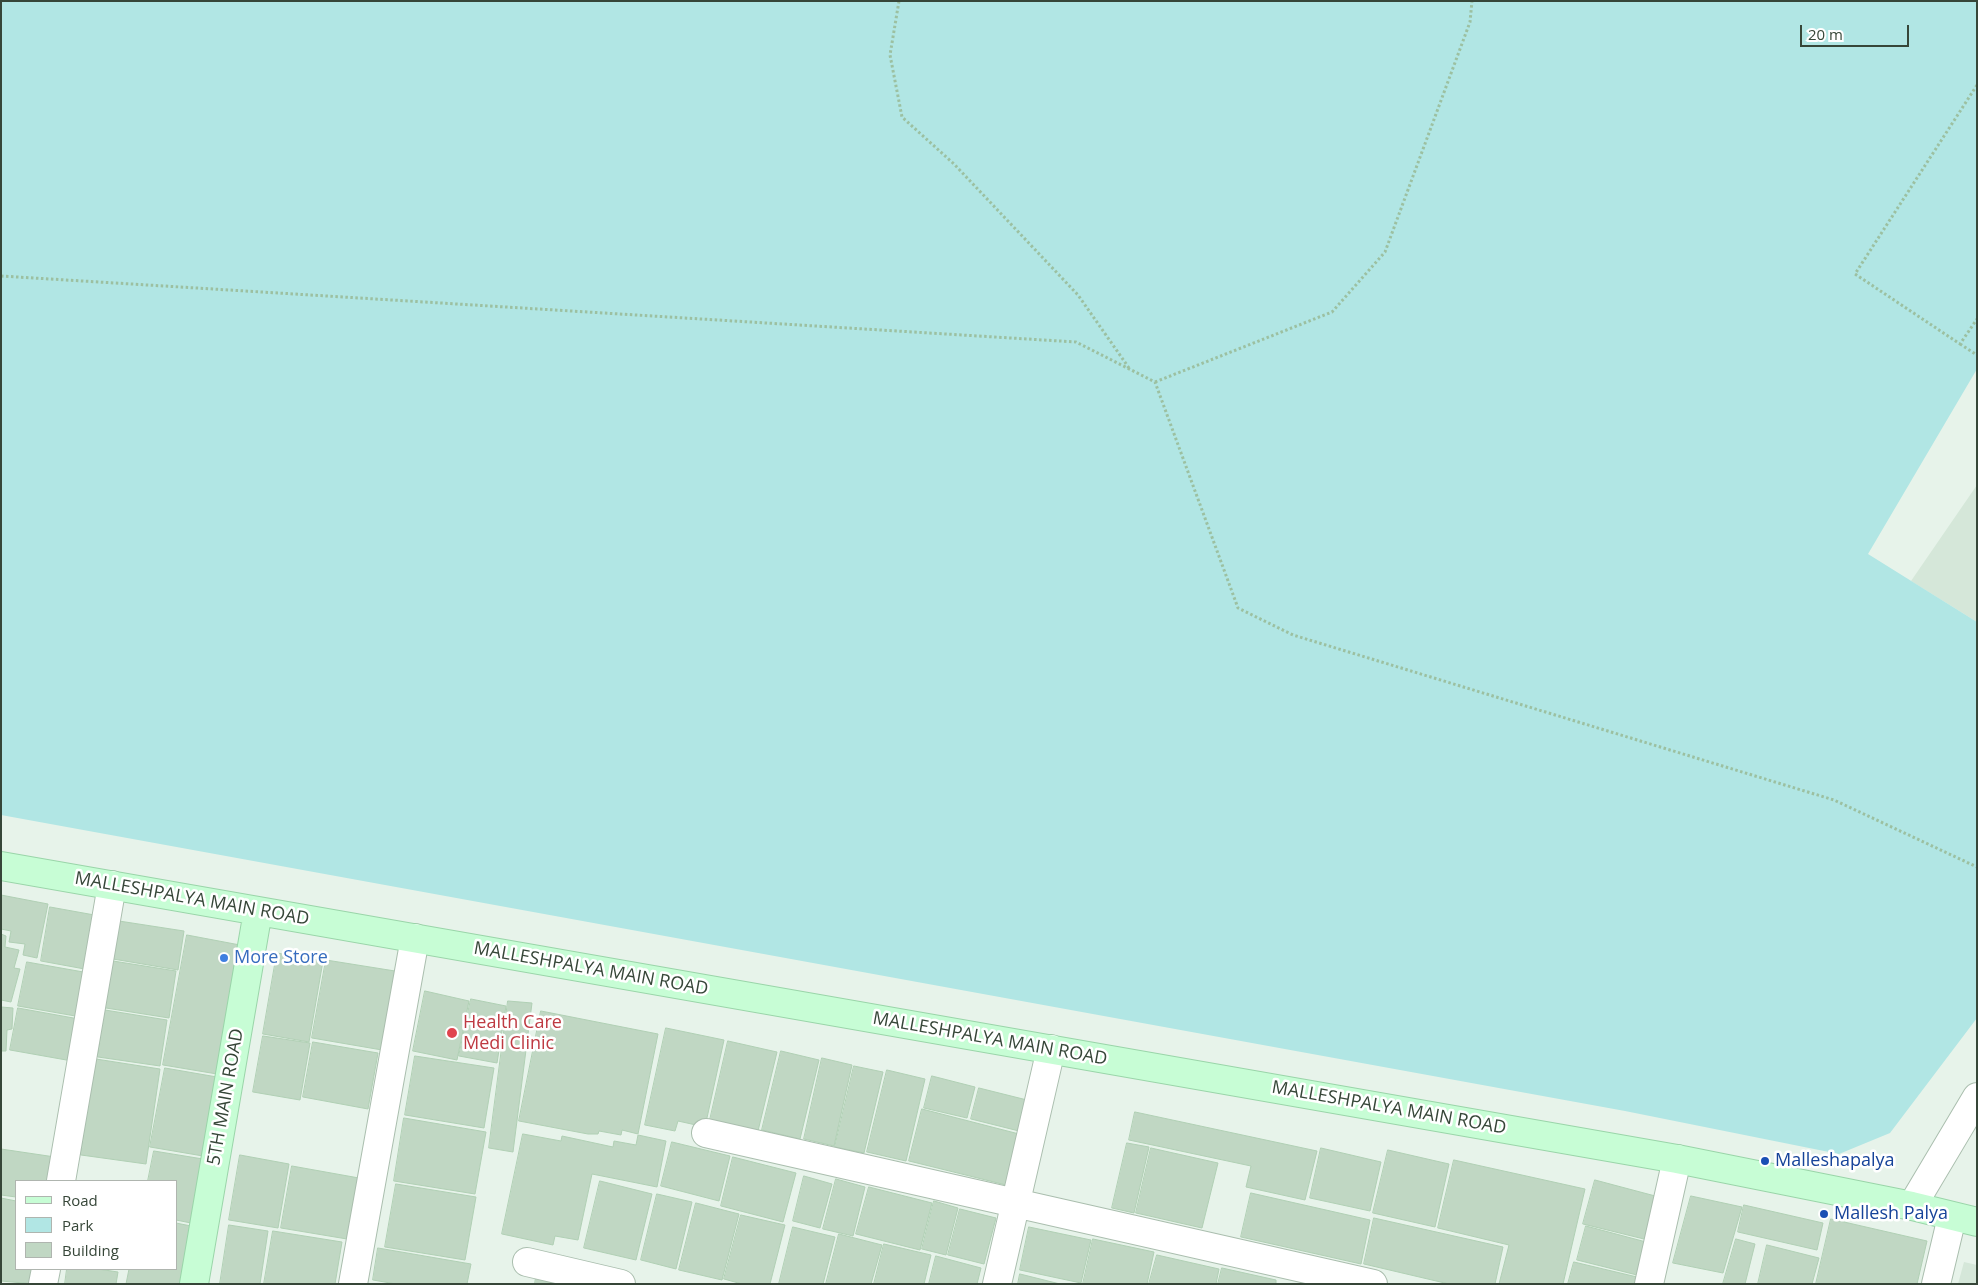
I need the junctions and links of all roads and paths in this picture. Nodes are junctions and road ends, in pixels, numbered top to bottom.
1 (899, 1) edge
2 (1472, 1) edge
3 (1977, 85) edge
4 (1, 276) edge
5 (1977, 319) edge
6 (1960, 344) junction
7 (1977, 356) edge
8 (1129, 368) junction
9 (1155, 382) junction
10 (1, 866) edge
11 (1977, 867) edge
12 (112, 885) junction
13 (258, 910) junction
14 (415, 938) junction
15 (1052, 1049) junction
16 (1977, 1097) edge
17 (706, 1133) dead end
18 (1677, 1159) junction
19 (61, 1180) edge
20 (1016, 1203) junction
21 (1912, 1206) junction
22 (1964, 1220) edge
23 (526, 1262) dead end
24 (46, 1270) edge
25 (43, 1284) edge
26 (194, 1284) edge
27 (353, 1284) edge
28 (620, 1284) edge
29 (997, 1284) edge
30 (1373, 1284) edge
31 (1649, 1284) edge
32 (1936, 1284) edge

1 - 8 path
2 - 9 path
3 - 6 path
4 - 8 path
5 - 6 path
6 - 7 path
8 - 9 path
9 - 11 path
10 - 12 main road, MALLESHPALYA MAIN ROAD
12 - 13 main road, MALLESHPALYA MAIN ROAD
12 - 19 street
13 - 14 main road, MALLESHPALYA MAIN ROAD
13 - 26 main road, 5TH MAIN ROAD
14 - 15 main road, MALLESHPALYA MAIN ROAD
14 - 27 street
15 - 18 main road, MALLESHPALYA MAIN ROAD
15 - 20 street
16 - 21 street
17 - 20 street
18 - 21 main road, MALLESHPALYA MAIN ROAD
18 - 31 street
20 - 29 street
20 - 30 street
21 - 22 main road, MALLESHPALYA MAIN ROAD
22 - 32 street
23 - 28 street
24 - 25 street

